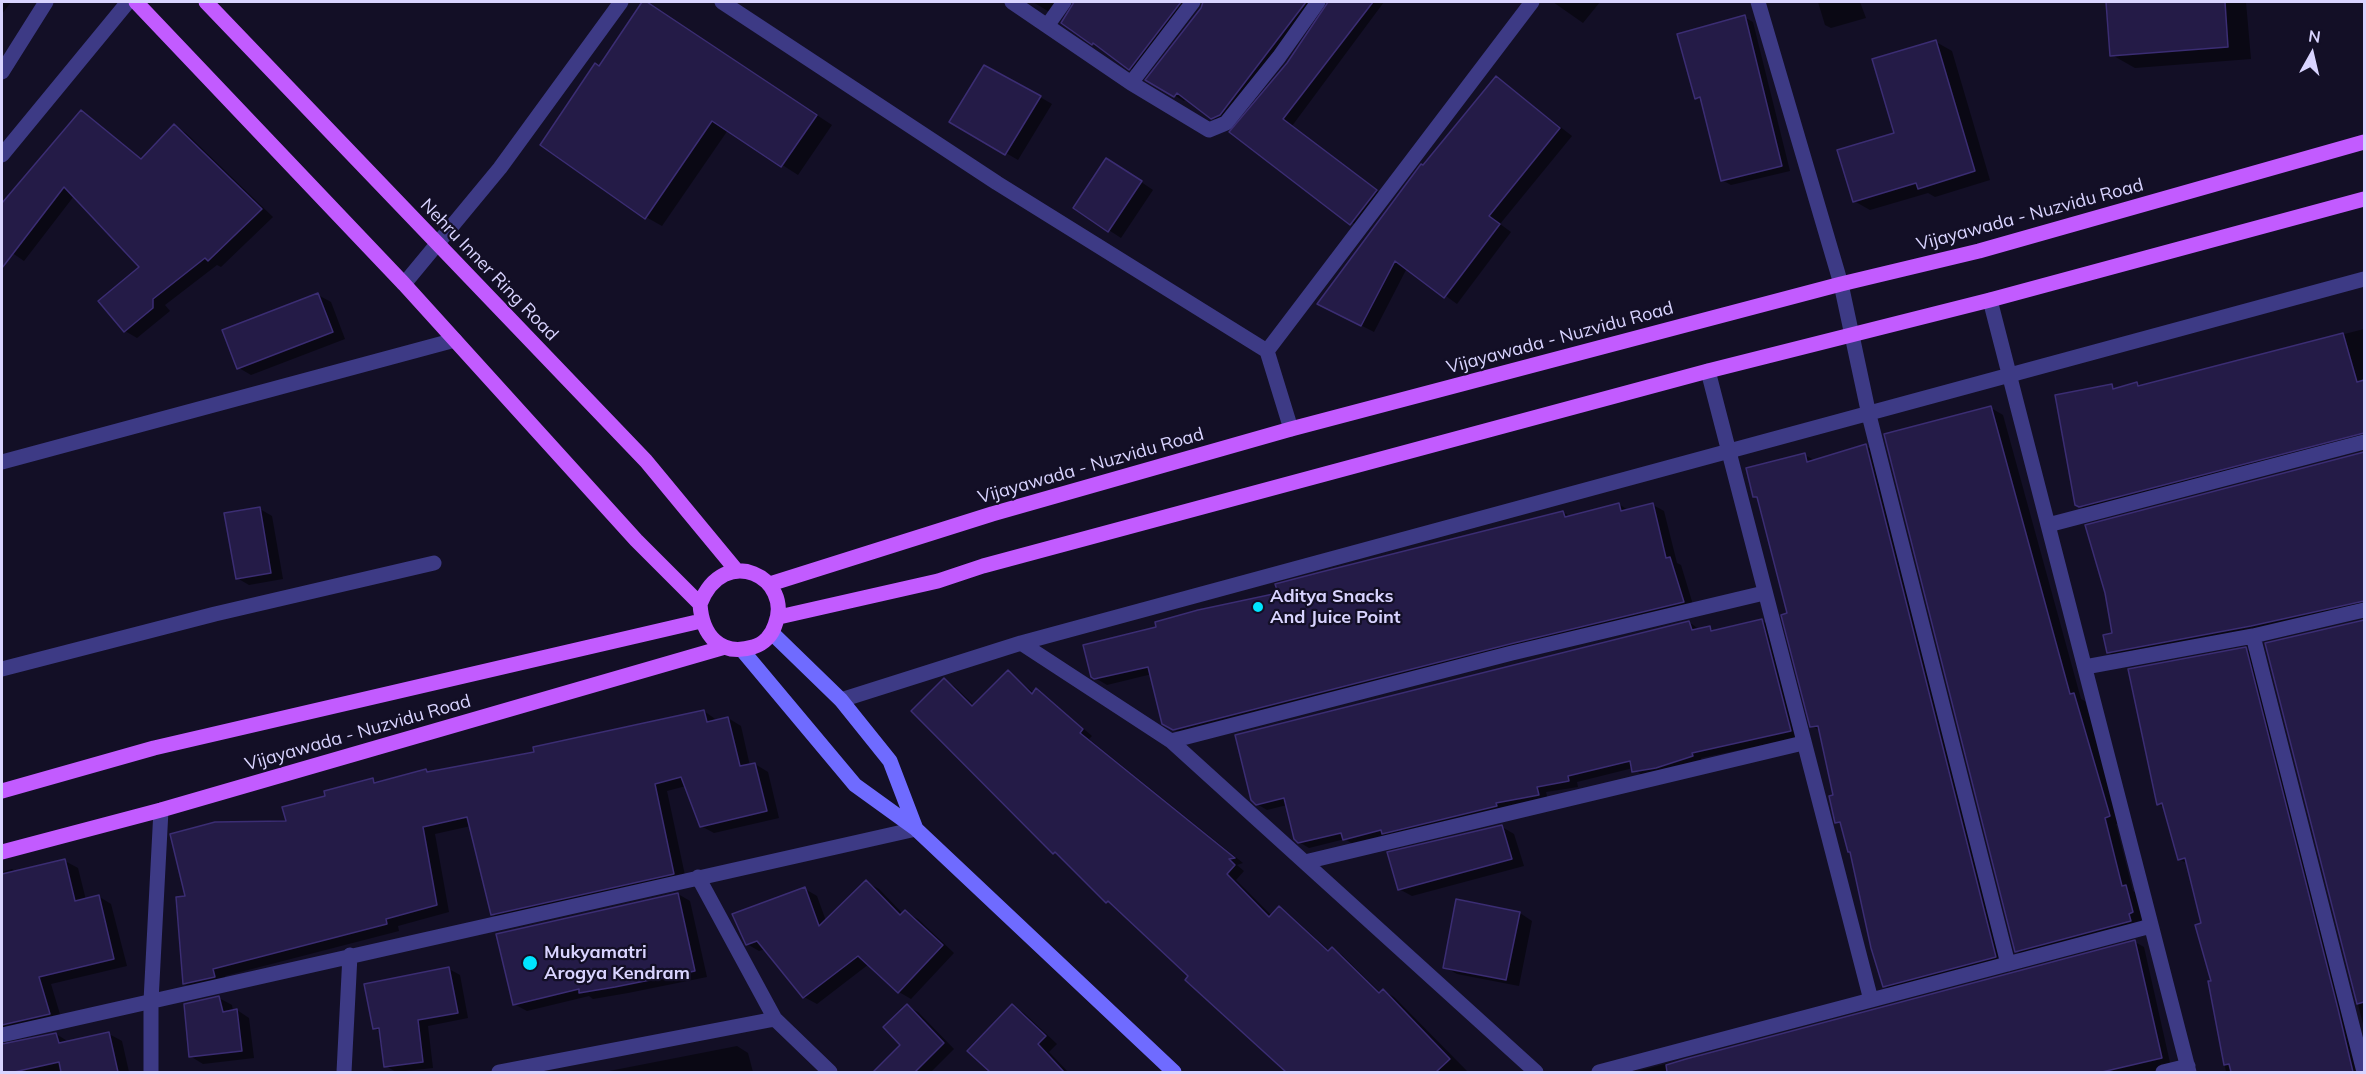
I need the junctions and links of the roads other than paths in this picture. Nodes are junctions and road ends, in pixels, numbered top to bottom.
1 (46, 2) edge
2 (128, 2) edge
3 (136, 2) edge
4 (206, 2) edge
5 (621, 2) edge
6 (722, 2) edge
7 (1012, 2) edge
8 (1064, 2) edge
9 (1193, 2) edge
10 (1318, 2) edge
11 (1532, 2) edge
12 (1758, 2) edge
13 (1047, 26) junction
14 (2, 72) edge
15 (1131, 83) junction
16 (2364, 142) edge
17 (2, 155) edge
18 (2364, 199) edge
19 (438, 245) junction
20 (2364, 279) edge
21 (404, 284) junction
22 (1841, 284) junction
23 (1990, 300) junction
24 (1850, 334) junction
25 (454, 340) junction
26 (1267, 351) junction
27 (1708, 371) junction
28 (2010, 377) junction
29 (1869, 415) junction
30 (1291, 429) junction
31 (2364, 442) edge
32 (1728, 453) junction
33 (2, 462) edge
34 (2048, 525) junction
35 (434, 563) dead end
36 (737, 571) junction
37 (770, 585) junction
38 (1764, 593) junction
39 (700, 604) junction
40 (2364, 610) edge
41 (779, 617) junction
42 (701, 621) junction
43 (772, 633) junction
44 (2253, 636) junction
45 (1021, 643) junction
46 (725, 647) junction
47 (742, 650) junction
48 (2085, 667) junction
49 (2, 669) edge
50 (841, 700) junction
51 (1170, 741) junction
52 (1803, 743) junction
53 (2, 791) edge
54 (161, 810) junction
55 (916, 829) junction
56 (2, 852) edge
57 (1305, 862) junction
58 (698, 877) junction
59 (2151, 926) junction
60 (350, 955) junction
61 (2008, 964) junction
62 (1871, 1000) junction
63 (151, 1001) junction
64 (775, 1019) junction
65 (2, 1035) edge
66 (2188, 1069) edge
67 (151, 1072) edge
68 (344, 1072) edge
69 (499, 1072) edge
70 (830, 1072) edge
71 (1174, 1072) edge
72 (1536, 1072) edge
73 (1599, 1072) edge
74 (2163, 1072) edge
75 (2364, 1072) edge

1 - 14 street
2 - 17 street
3 - 21 main road
4 - 19 main road, Nehru Inner Ring Road
5 - 19 street
6 - 26 street
7 - 13 street
8 - 13 street
9 - 15 street
10 - 15 street
11 - 26 street
12 - 22 street
13 - 15 street
16 - 22 main road, Vijayawada - Nuzvidu Road
18 - 23 main road
19 - 21 street
19 - 36 main road, Nehru Inner Ring Road
20 - 28 street
21 - 25 main road
22 - 24 street
22 - 30 main road, Vijayawada - Nuzvidu Road
23 - 24 main road
23 - 28 street
24 - 27 main road
24 - 29 street
25 - 33 street
25 - 39 main road
26 - 30 street
27 - 32 street
27 - 41 main road
28 - 29 street
28 - 34 street
29 - 32 street
29 - 61 street
30 - 37 main road, Vijayawada - Nuzvidu Road
31 - 34 street
32 - 38 street
32 - 45 street
34 - 48 street
35 - 49 street
36 - 37 main road
36 - 39 main road
37 - 41 main road
38 - 51 street
38 - 52 street
39 - 42 main road
40 - 44 street
41 - 43 main road
42 - 46 main road
42 - 53 main road, Vijayawada - Nuzvidu Road
43 - 47 main road
43 - 50 street
44 - 48 street
44 - 75 street
45 - 50 street
45 - 51 street
46 - 47 main road
46 - 54 main road, Vijayawada - Nuzvidu Road
47 - 55 street
48 - 59 street
50 - 55 street
51 - 57 street
52 - 57 street
52 - 62 street
54 - 56 main road, Vijayawada - Nuzvidu Road
54 - 63 street
55 - 58 street
55 - 71 street
57 - 72 street
58 - 60 street
58 - 64 street
59 - 61 street
59 - 66 street
60 - 63 street
60 - 68 street
61 - 62 street
62 - 73 street
63 - 65 street
63 - 67 street
64 - 69 street
64 - 70 street
66 - 74 street

